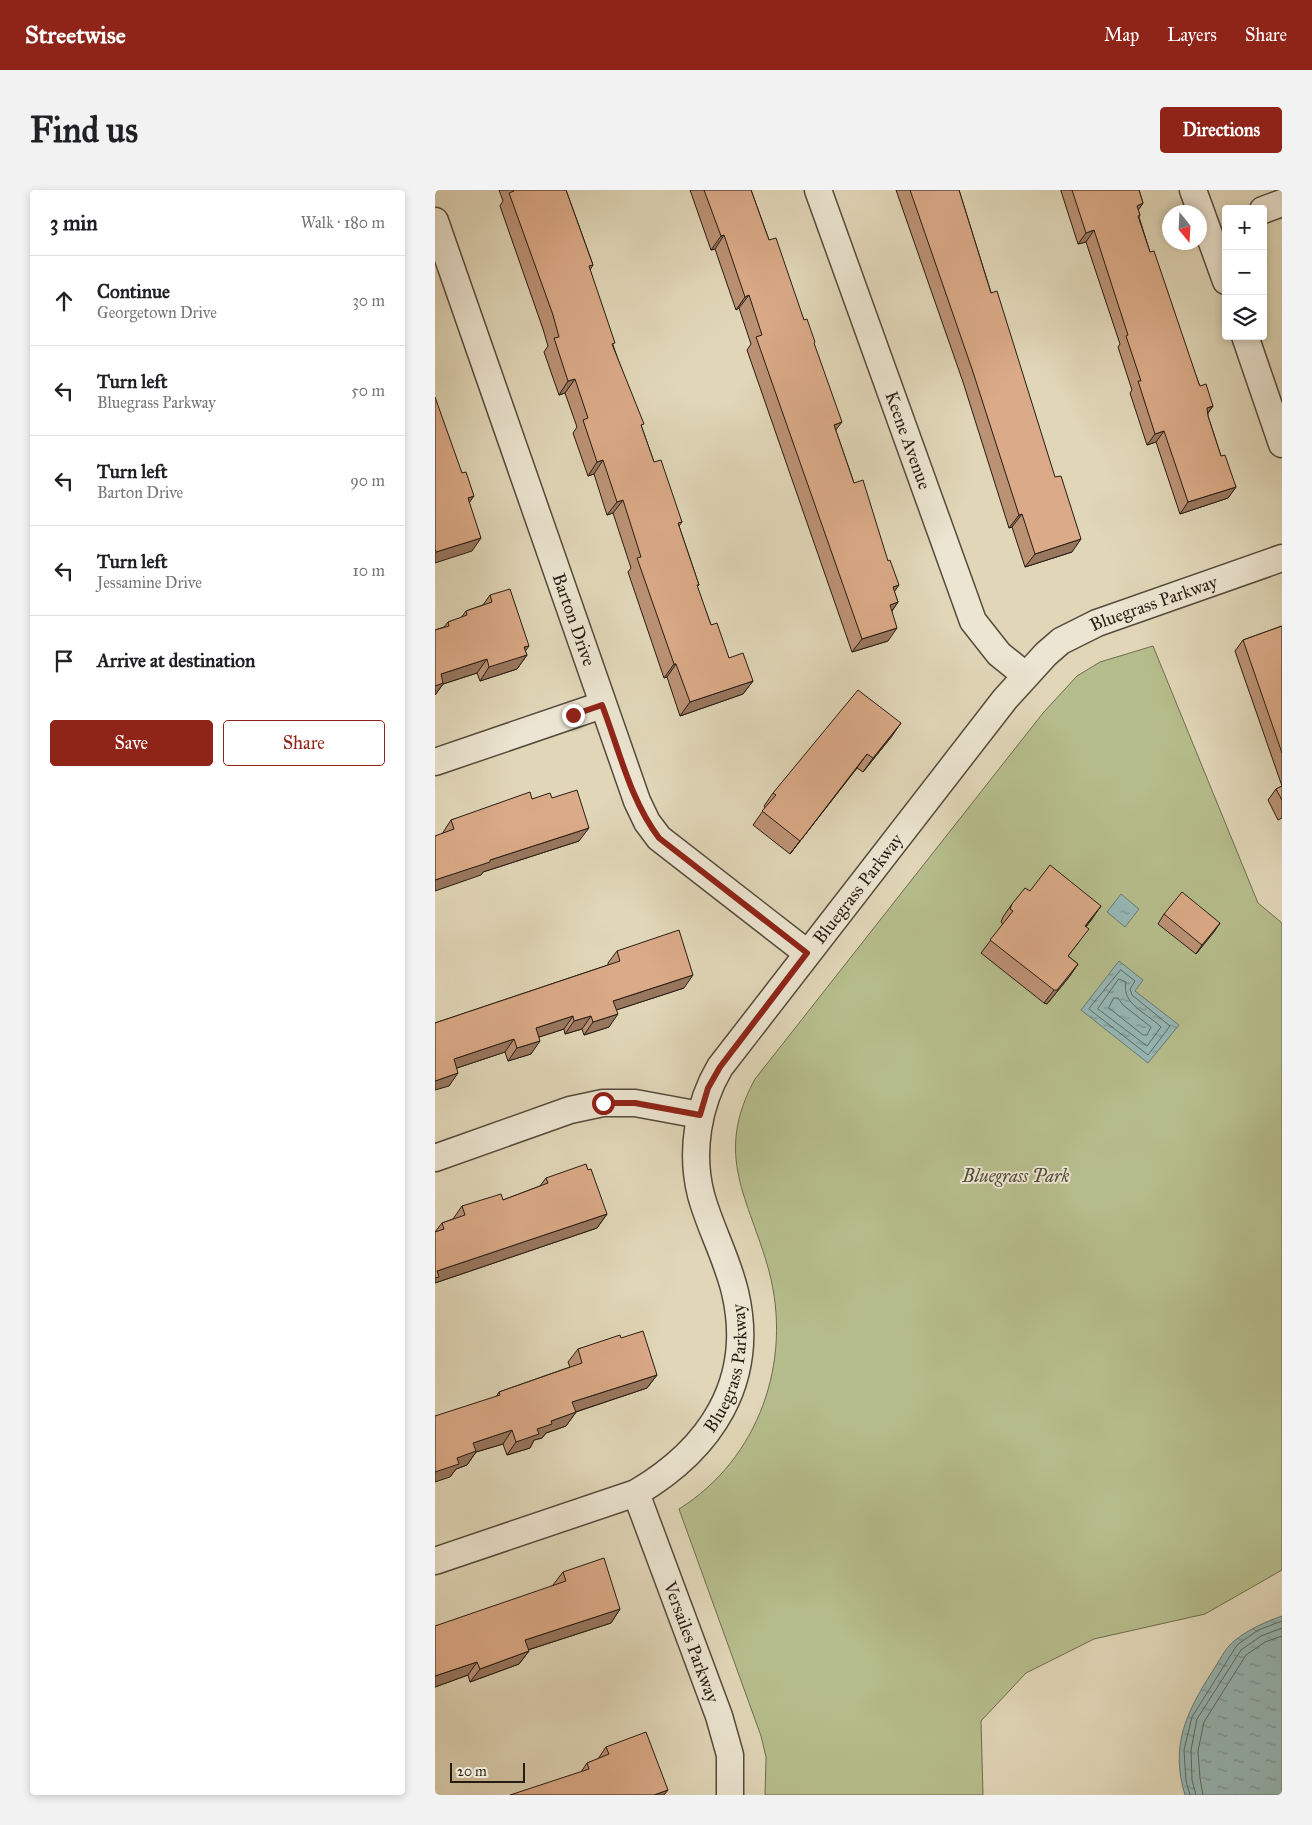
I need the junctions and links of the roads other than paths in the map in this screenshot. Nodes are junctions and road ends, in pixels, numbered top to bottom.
1 (819, 190) edge
2 (1193, 190) edge
3 (1282, 203) edge
4 (1267, 209) edge
5 (435, 221) edge
6 (1217, 227) edge
7 (1222, 257) edge
8 (1246, 340) edge
9 (1282, 444) edge
10 (1282, 558) edge
11 (1025, 675) junction
12 (602, 705) junction
13 (435, 762) edge
14 (807, 953) junction
15 (700, 1115) junction
16 (435, 1158) edge
17 (636, 1493) junction
18 (435, 1561) edge
19 (730, 1795) edge

1 - 11 street, Keene Avenue
2 - 6 street
3 - 4 street
5 - 12 street, Barton Drive
6 - 7 street
8 - 9 street
10 - 11 street, Bluegrass Parkway
11 - 14 street, Bluegrass Parkway
12 - 13 street
12 - 14 street, Barton Drive
14 - 15 street, Bluegrass Parkway
15 - 16 street
15 - 17 street, Bluegrass Parkway
17 - 18 street, Bluegrass Parkway
17 - 19 street, Versailes Parkway

